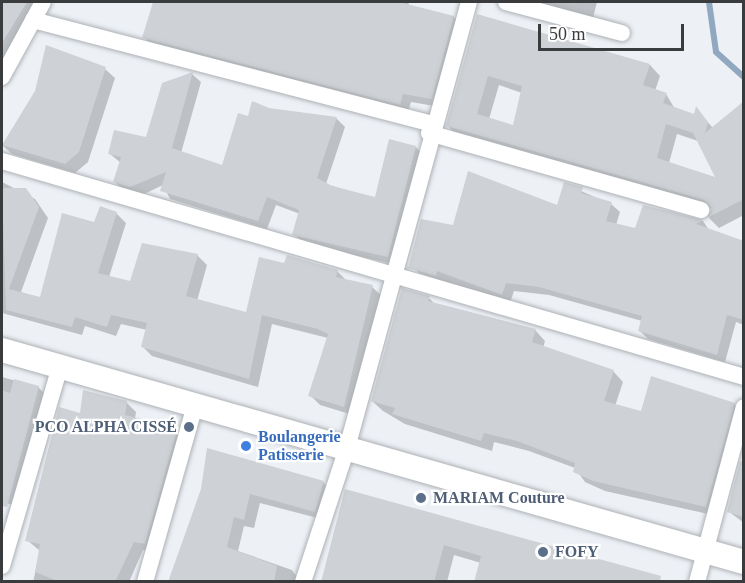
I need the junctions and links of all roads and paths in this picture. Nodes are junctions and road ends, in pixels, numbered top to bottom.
1 (43, 2) edge
2 (469, 2) edge
3 (506, 2) edge
4 (33, 20) junction
5 (622, 33) dead end
6 (2, 77) edge
7 (431, 129) junction
8 (2, 161) edge
9 (701, 210) dead end
10 (391, 276) junction
11 (2, 350) edge
12 (60, 366) junction
13 (744, 377) edge
14 (195, 405) junction
15 (744, 407) edge
16 (347, 448) junction
17 (8, 522) edge
18 (706, 552) junction
19 (744, 562) edge
20 (2, 566) edge
21 (146, 582) edge
22 (303, 582) edge
23 (697, 582) edge

1 - 4 street
2 - 7 street
3 - 5 street
4 - 6 street
4 - 7 street
7 - 9 street
7 - 10 street
8 - 10 street
10 - 13 street
10 - 16 street
11 - 12 main road
12 - 14 main road
12 - 17 street
14 - 16 main road
14 - 21 street
15 - 18 street
16 - 18 main road
16 - 22 street
17 - 20 street
18 - 19 main road
18 - 23 street

